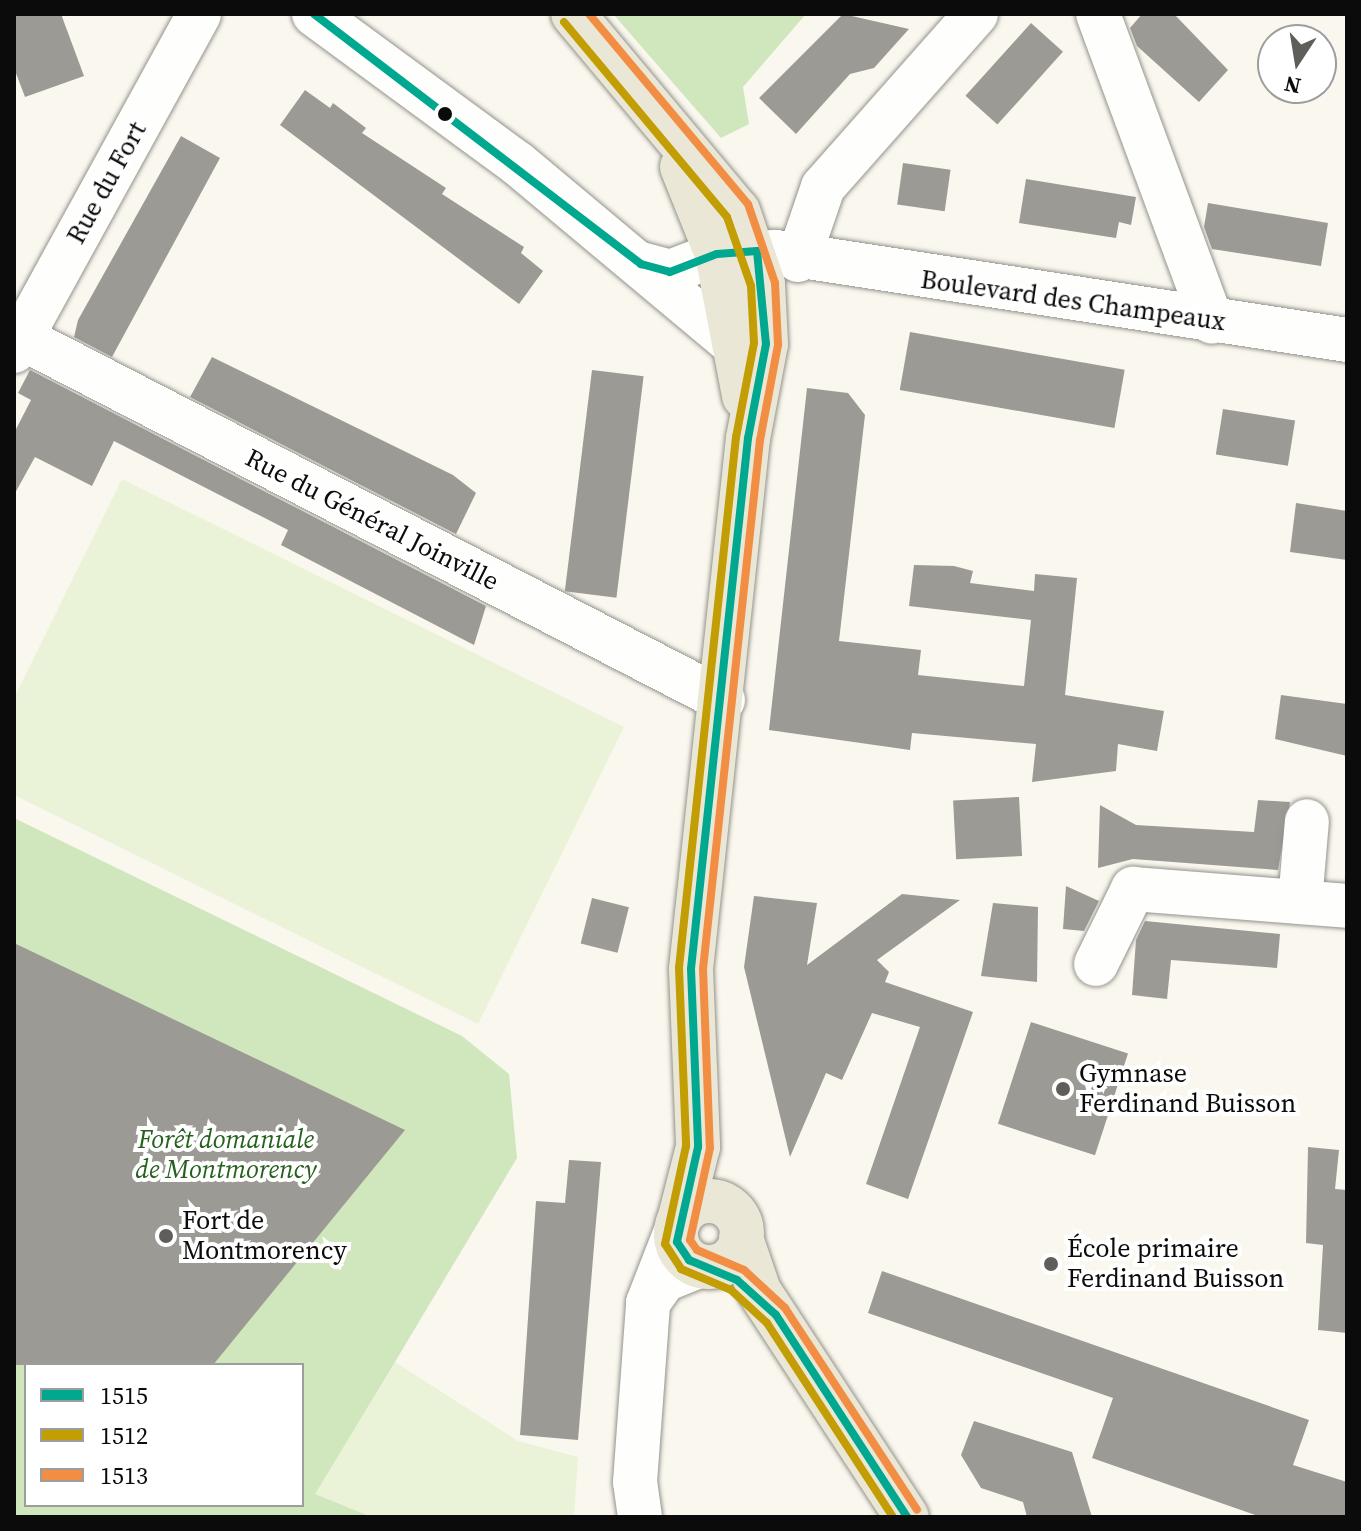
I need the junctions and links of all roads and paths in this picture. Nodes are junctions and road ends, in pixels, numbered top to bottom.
1 (199, 14) edge
2 (314, 14) edge
3 (573, 14) edge
4 (976, 14) edge
5 (1098, 14) edge
6 (752, 265) junction
7 (656, 277) junction
8 (1212, 322) junction
9 (1347, 340) edge
10 (18, 344) edge
11 (737, 347) junction
12 (748, 438) junction
13 (723, 700) junction
14 (1307, 821) dead end
15 (1300, 902) junction
16 (1347, 906) edge
17 (1096, 964) dead end
18 (698, 1147) junction
19 (733, 1222) junction
20 (690, 1246) junction
21 (776, 1315) junction
22 (640, 1517) edge
23 (907, 1517) edge

1 - 10 street, Rue du Fort
2 - 7 street
3 - 6 main road
4 - 6 street
5 - 8 street
6 - 7 street
6 - 8 street, Boulevard des Champeaux
6 - 11 main road
6 - 12 main road
7 - 11 street
8 - 9 street, Boulevard des Champeaux
10 - 13 street, Rue du Général Joinville
11 - 12 main road
12 - 13 main road
13 - 18 main road
14 - 15 street
15 - 16 street
15 - 17 street
18 - 19 main road
18 - 20 main road
19 - 20 main road
19 - 20 main road
19 - 21 main road
20 - 21 main road
20 - 22 street
21 - 23 main road

